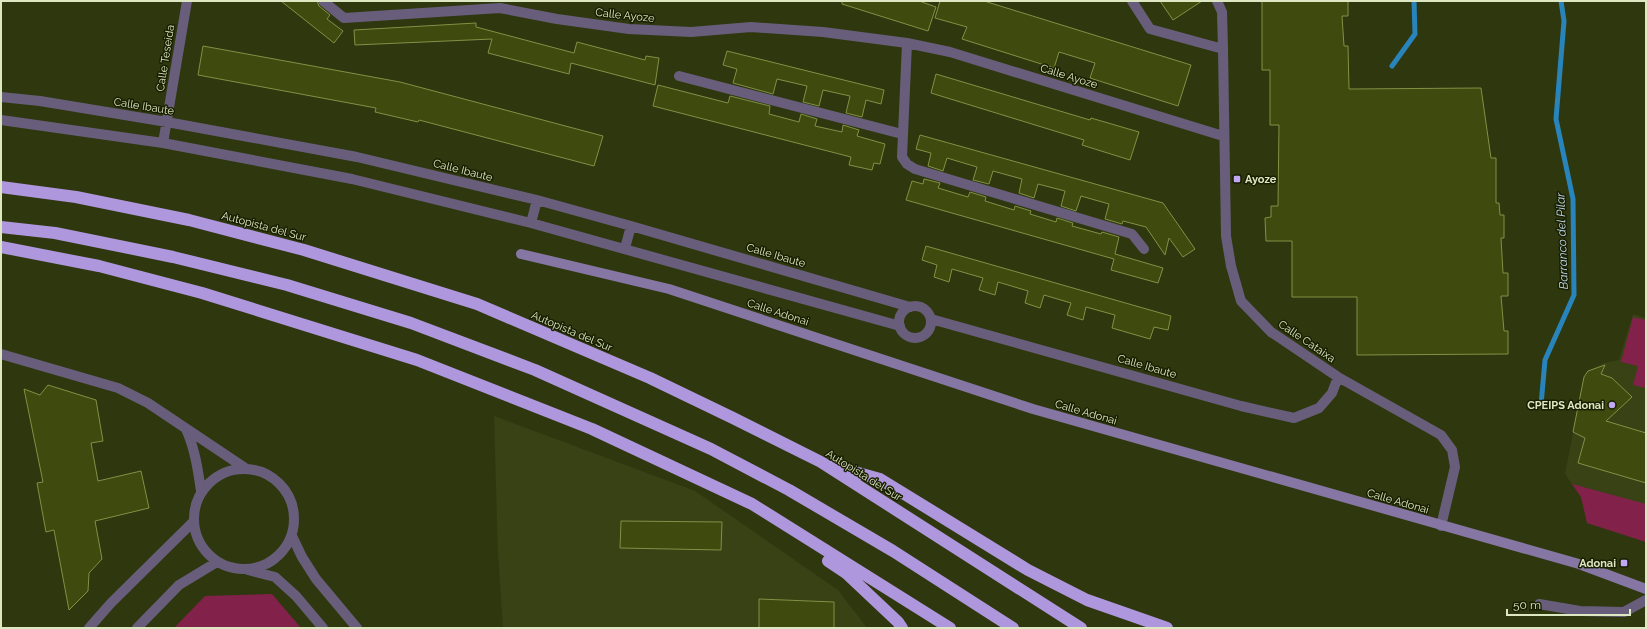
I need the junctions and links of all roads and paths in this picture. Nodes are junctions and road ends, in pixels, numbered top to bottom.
1 (187, 1) edge
2 (323, 1) edge
3 (1132, 1) edge
4 (1217, 1) edge
5 (502, 4) edge
6 (907, 43) junction
7 (1223, 50) junction
8 (679, 76) dead end
9 (1, 97) edge
10 (1, 120) edge
11 (167, 122) junction
12 (902, 134) junction
13 (1223, 136) junction
14 (163, 143) junction
15 (1, 186) edge
16 (537, 200) junction
17 (531, 223) junction
18 (631, 226) junction
19 (1, 227) edge
20 (1, 247) edge
21 (625, 248) junction
22 (1144, 249) dead end
23 (521, 254) dead end
24 (910, 307) junction
25 (931, 319) junction
26 (900, 326) junction
27 (1, 354) edge
28 (1338, 377) junction
29 (186, 429) junction
30 (821, 462) junction
31 (245, 468) junction
32 (201, 491) junction
33 (752, 504) junction
34 (193, 522) junction
35 (1441, 526) junction
36 (292, 536) junction
37 (217, 562) junction
38 (248, 570) junction
39 (1646, 589) edge
40 (1646, 600) edge
41 (1539, 604) dead end
42 (89, 628) edge
43 (137, 628) edge
44 (324, 628) edge
45 (358, 628) edge
46 (902, 628) edge
47 (950, 628) edge
48 (1013, 628) edge
49 (1081, 628) edge
50 (1167, 628) edge

1 - 11 street, Calle Teseida
2 - 5 street, Calle Ayoze
3 - 7 street
4 - 7 street, Calle Cataixa
5 - 6 street, Calle Ayoze
6 - 12 street
6 - 13 street, Calle Ayoze
7 - 13 street, Calle Cataixa
8 - 12 street
9 - 11 street, Calle Ibaute
10 - 14 street
11 - 14 street, Calle Teseida
11 - 16 street, Calle Ibaute
12 - 22 street
13 - 28 street, Calle Cataixa
14 - 17 street
15 - 30 highway, Autopista del Sur
16 - 17 street
16 - 18 street, Calle Ibaute
17 - 21 street
18 - 21 street
18 - 24 street, Calle Ibaute
19 - 48 highway
20 - 33 highway
21 - 26 street
23 - 35 street, Calle Adonai
24 - 25 street
24 - 26 street
25 - 26 street
25 - 28 street, Calle Ibaute
27 - 29 street
28 - 35 street, Calle Cataixa
29 - 31 street
29 - 32 street
30 - 49 highway, Autopista del Sur
30 - 50 highway
31 - 32 street
31 - 36 street
32 - 34 street
33 - 46 highway
33 - 47 highway
34 - 37 street
34 - 42 street
35 - 39 street, Calle Adonai
36 - 38 street
36 - 45 street
37 - 38 street
37 - 43 street
38 - 44 street
40 - 41 street

